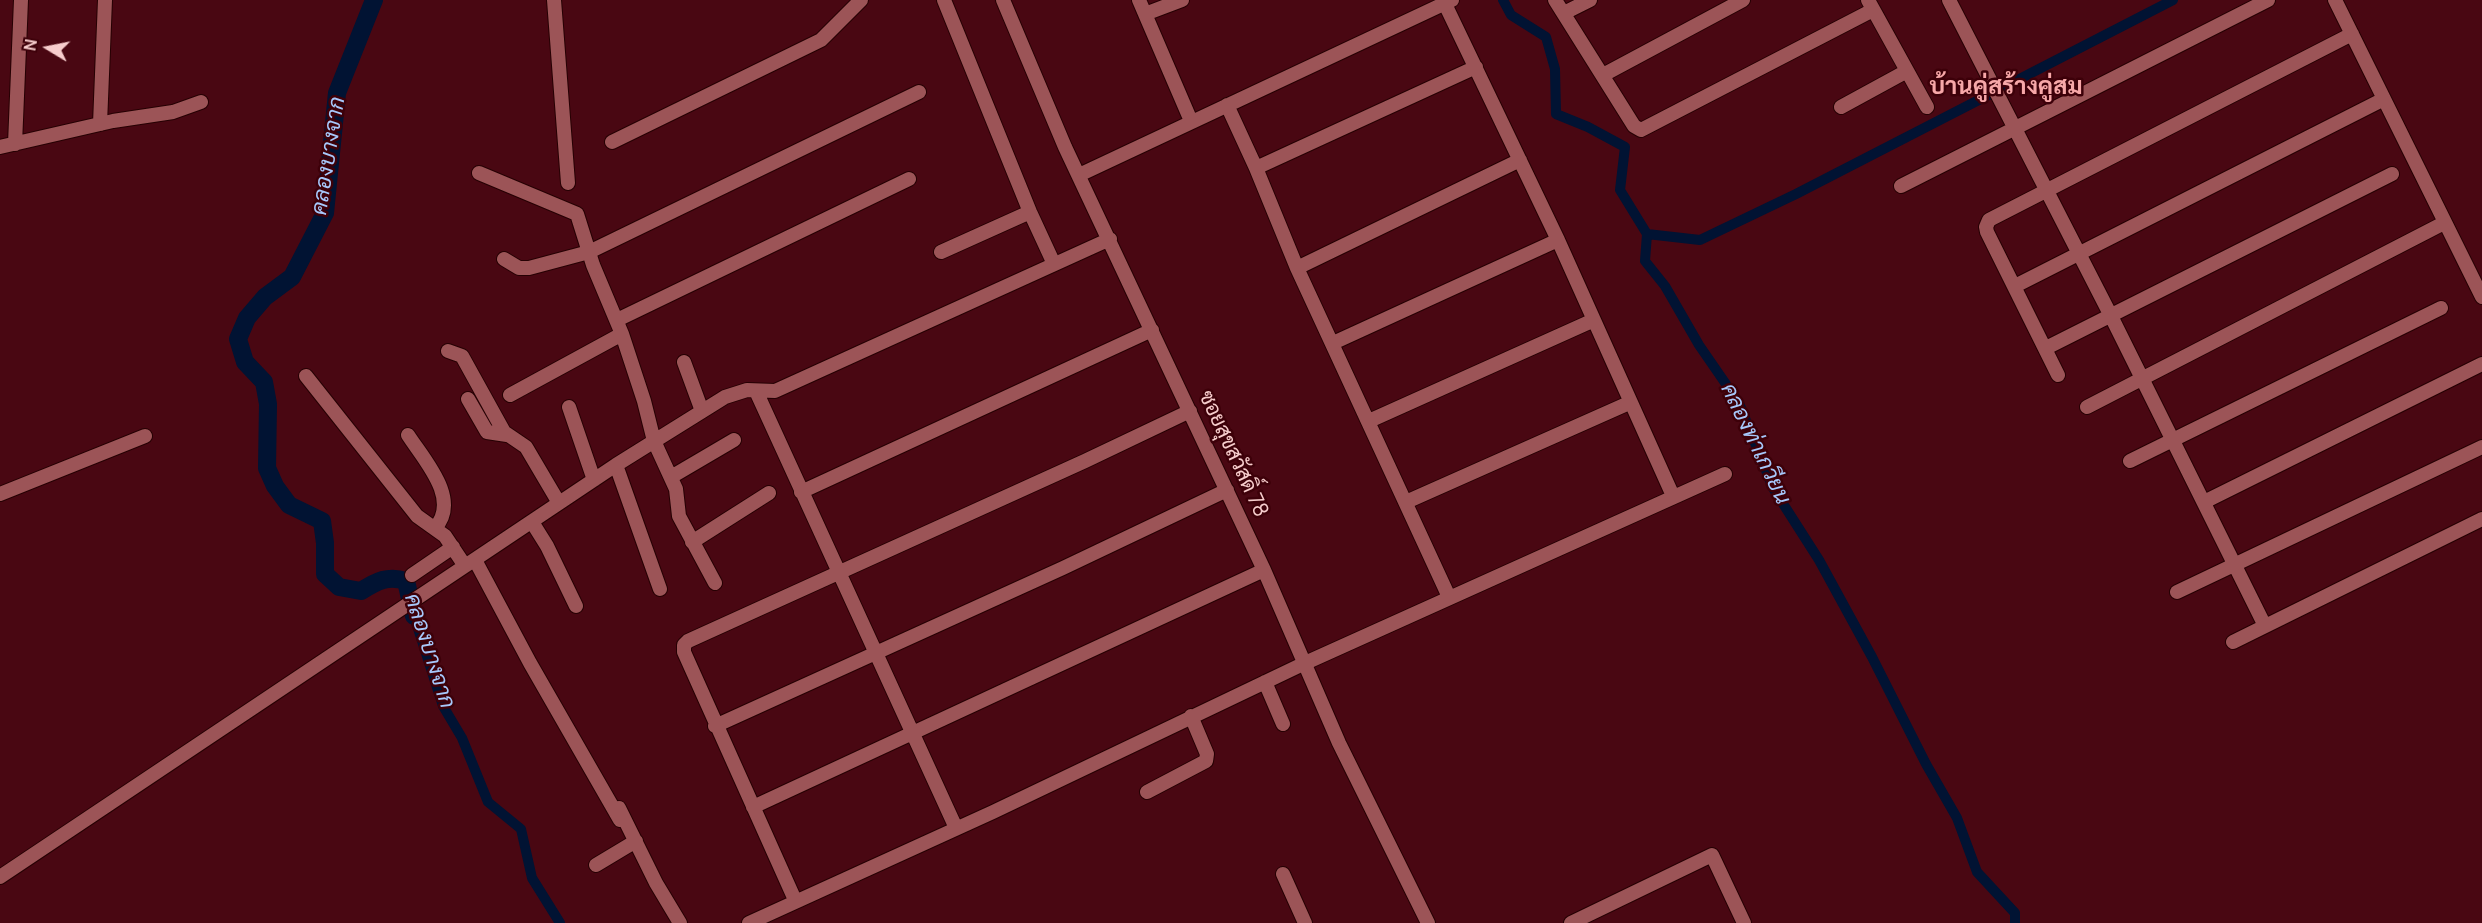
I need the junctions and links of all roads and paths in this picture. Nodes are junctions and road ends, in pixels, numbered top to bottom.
1 (21, 0) edge
2 (105, 0) edge
3 (554, 0) edge
4 (861, 0) edge
5 (944, 0) edge
6 (1004, 0) edge
7 (1139, 0) edge
8 (1182, 0) edge
9 (1555, 0) edge
10 (1590, 0) edge
11 (1743, 0) edge
12 (1949, 0) edge
13 (2268, 0) edge
14 (2335, 0) edge
15 (1449, 2) edge
16 (1871, 5) edge
17 (1564, 13) junction
18 (1145, 14) junction
19 (2352, 34) junction
20 (1476, 67) junction
21 (1907, 72) junction
22 (1603, 75) junction
23 (919, 92) dead end
24 (2384, 99) junction
25 (201, 102) dead end
26 (1227, 105) junction
27 (1841, 107) dead end
28 (1927, 108) dead end
29 (1191, 121) junction
30 (100, 124) junction
31 (2015, 127) junction
32 (612, 142) dead end
33 (15, 144) junction
34 (0, 147) edge
35 (1520, 160) junction
36 (1256, 168) junction
37 (479, 173) dead end
38 (2392, 174) dead end
39 (1079, 175) junction
40 (909, 179) dead end
41 (568, 183) dead end
42 (1900, 186) dead end
43 (2047, 190) junction
44 (1030, 212) junction
45 (2444, 223) junction
46 (1110, 239) junction
47 (1558, 240) junction
48 (589, 252) junction
49 (941, 252) dead end
50 (2078, 254) junction
51 (504, 259) dead end
52 (1054, 264) junction
53 (1297, 268) junction
54 (2015, 286) junction
55 (2482, 297) edge
56 (2441, 308) dead end
57 (2111, 316) junction
58 (617, 320) junction
59 (1594, 320) junction
60 (1152, 330) junction
61 (622, 334) junction
62 (1333, 343) junction
63 (2046, 348) junction
64 (448, 351) dead end
65 (684, 362) dead end
66 (2482, 364) edge
67 (2058, 375) dead end
68 (306, 376) dead end
69 (2142, 379) junction
70 (756, 391) junction
71 (510, 395) dead end
72 (468, 399) dead end
73 (1629, 403) junction
74 (569, 407) dead end
75 (2087, 407) dead end
76 (702, 411) junction
77 (1190, 411) junction
78 (1369, 421) junction
79 (408, 435) dead end
80 (507, 435) junction
81 (145, 436) dead end
82 (735, 440) dead end
83 (2173, 440) junction
84 (654, 441) junction
85 (2482, 447) edge
86 (2130, 461) dead end
87 (616, 465) junction
88 (1725, 474) dead end
89 (671, 477) junction
90 (594, 480) junction
91 (1227, 490) junction
92 (801, 492) junction
93 (769, 494) dead end
94 (0, 495) edge
95 (1673, 496) junction
96 (1406, 502) junction
97 (2204, 502) junction
98 (559, 503) junction
99 (2482, 519) edge
100 (532, 522) junction
101 (435, 528) junction
102 (692, 542) junction
103 (453, 547) junction
104 (470, 563) junction
105 (2235, 565) junction
106 (1264, 570) junction
107 (840, 572) junction
108 (412, 575) dead end
109 (715, 584) dead end
110 (660, 589) dead end
111 (2177, 592) dead end
112 (1449, 597) junction
113 (576, 606) dead end
114 (2265, 626) junction
115 (2233, 642) dead end
116 (876, 651) junction
117 (1303, 664) junction
118 (1265, 682) junction
119 (1191, 716) junction
120 (1283, 724) dead end
121 (715, 726) junction
122 (912, 732) junction
123 (596, 767) dead end
124 (1147, 792) dead end
125 (753, 807) junction
126 (620, 820) dead end
127 (956, 828) junction
128 (636, 840) junction
129 (596, 865) dead end
130 (1283, 874) dead end
131 (0, 877) edge
132 (795, 900) junction
133 (765, 919) edge
134 (680, 923) edge
135 (749, 923) edge
136 (1305, 923) edge
137 (1428, 923) edge
138 (1571, 923) edge
139 (1744, 923) edge

1 - 33 street
2 - 30 street
3 - 41 street
4 - 32 street
5 - 44 street
6 - 39 street, ซอยสุขสวัสดิ์ 78
7 - 18 street
8 - 18 street
9 - 17 street
10 - 17 street
11 - 22 street
12 - 31 street
13 - 31 street
14 - 19 street
15 - 20 street
15 - 26 street
16 - 21 street
16 - 22 street
17 - 22 street
18 - 29 street
19 - 24 street
19 - 43 street
20 - 35 street
20 - 36 street
21 - 27 street
21 - 28 street
23 - 48 street
24 - 45 street
24 - 50 street
25 - 30 street
26 - 29 street
26 - 36 street
29 - 39 street
30 - 33 street
31 - 42 street
31 - 43 street
33 - 34 street
35 - 47 street
35 - 53 street
36 - 53 street
37 - 48 street
38 - 57 street
39 - 46 street, ซอยสุขสวัสดิ์ 78
40 - 58 street
43 - 50 street
43 - 54 street
44 - 49 street
44 - 52 street
45 - 55 street
45 - 69 street
46 - 52 street
46 - 60 street, ซอยสุขสวัสดิ์ 78
47 - 59 street
47 - 62 street
48 - 51 street
48 - 58 street
50 - 54 street
50 - 57 street
52 - 70 street
53 - 62 street
54 - 63 street
56 - 83 street
57 - 63 street
57 - 69 street
58 - 61 street
59 - 73 street
59 - 78 street
60 - 77 street, ซอยสุขสวัสดิ์ 78
60 - 92 street
61 - 71 street
61 - 84 street
62 - 78 street
63 - 67 street
64 - 80 street
65 - 76 street
66 - 97 street
68 - 101 street
69 - 75 street
69 - 83 street
70 - 76 street
70 - 92 street
72 - 80 street
73 - 95 street
73 - 96 street
74 - 90 street
76 - 84 street
77 - 91 street, ซอยสุขสวัสดิ์ 78
77 - 107 street
78 - 96 street
79 - 101 street
80 - 98 street
81 - 94 street
82 - 89 street
83 - 86 street
83 - 97 street
84 - 87 street
84 - 89 street
85 - 105 street
87 - 90 street
87 - 110 street
88 - 95 street
89 - 102 street
90 - 98 street
91 - 106 street, ซอยสุขสวัสดิ์ 78
91 - 116 street
92 - 107 street
93 - 102 street
95 - 112 street
96 - 112 street
97 - 105 street
98 - 100 street
99 - 114 street
100 - 104 street
100 - 113 street
101 - 103 street
102 - 109 street
103 - 104 street
103 - 108 street
104 - 126 street
104 - 131 street
105 - 111 street
105 - 114 street
106 - 117 street, ซอยสุขสวัสดิ์ 78
106 - 122 street
107 - 116 street
107 - 121 street
112 - 117 street
114 - 115 street
116 - 121 street
116 - 122 street
117 - 118 street
117 - 137 street, ซอยสุขสวัสดิ์ 78
118 - 119 street
118 - 120 street
119 - 124 street
119 - 127 street
121 - 125 street
122 - 125 street
122 - 127 street
123 - 128 street
125 - 132 street
127 - 132 street
128 - 129 street
128 - 134 street
130 - 136 street
132 - 133 street
133 - 135 street
138 - 139 street

